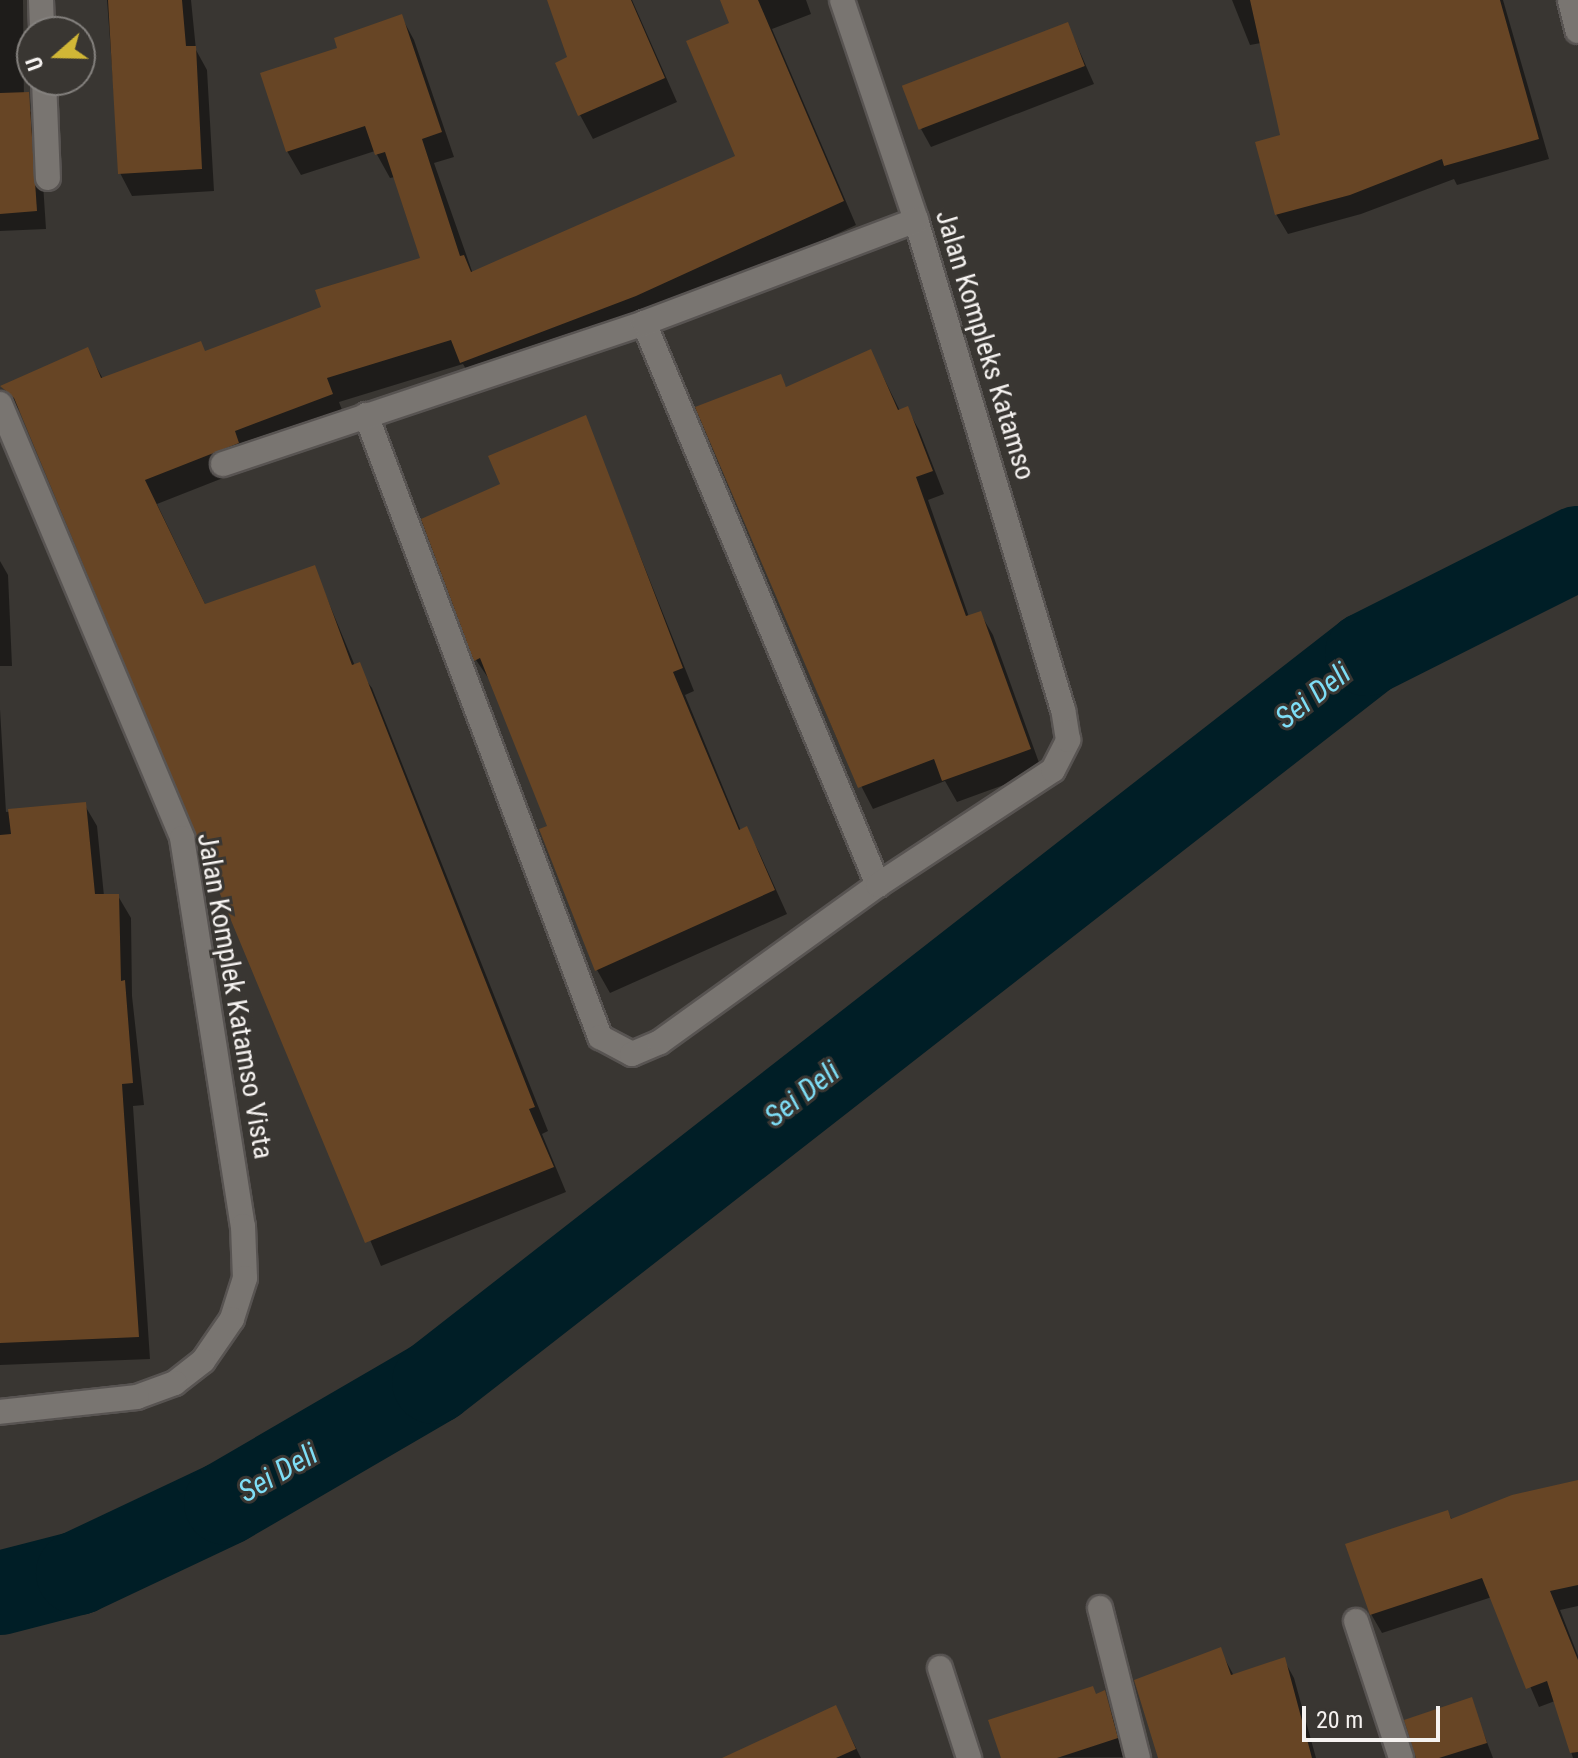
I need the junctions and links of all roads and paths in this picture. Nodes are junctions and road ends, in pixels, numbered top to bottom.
1 (842, 0) edge
2 (1570, 0) edge
3 (1578, 31) edge
4 (45, 96) edge
5 (48, 178) dead end
6 (916, 220) junction
7 (644, 323) junction
8 (0, 404) edge
9 (366, 415) junction
10 (223, 464) dead end
11 (878, 885) junction
12 (0, 1412) edge
13 (1100, 1608) dead end
14 (1356, 1621) dead end
15 (940, 1668) dead end
16 (969, 1758) edge
17 (1138, 1758) edge
18 (1401, 1758) edge

1 - 6 street, Jalan Kompleks Katamso
2 - 3 street
4 - 5 street
6 - 7 street
6 - 11 street, Jalan Kompleks Katamso
7 - 9 street
7 - 11 street
8 - 12 street, Jalan Komplek Katamso Vista
9 - 10 street
9 - 11 street, Jalan Kompleks Katamso
13 - 17 street
14 - 18 street
15 - 16 street

